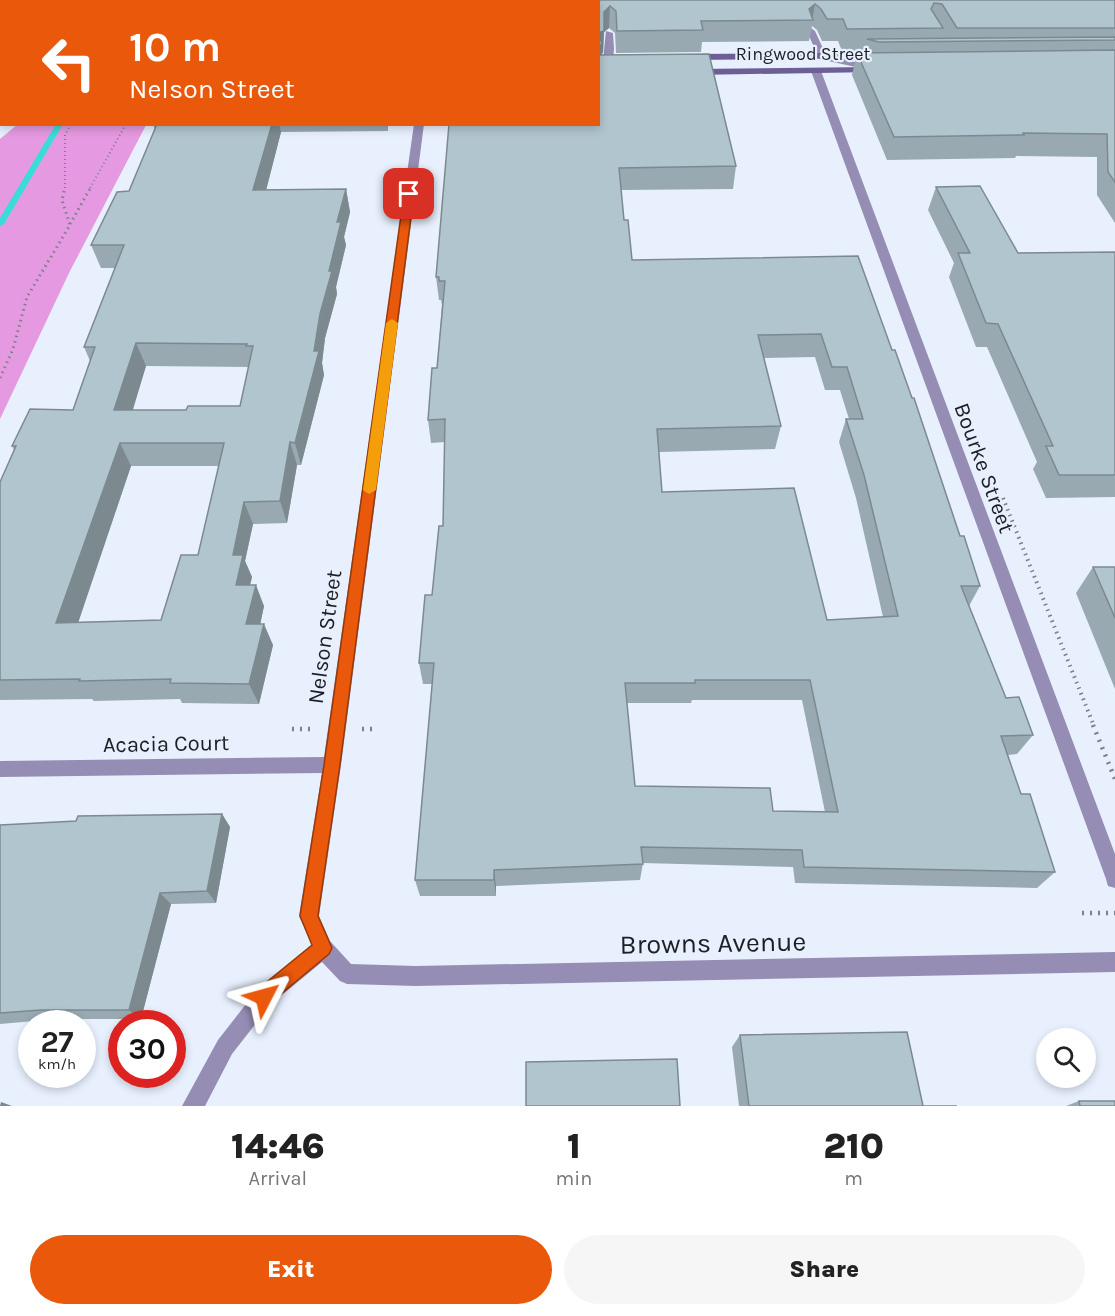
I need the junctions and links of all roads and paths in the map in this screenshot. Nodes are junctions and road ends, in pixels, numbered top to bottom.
1 (811, 31) edge
2 (609, 33) edge
3 (890, 56) edge
4 (681, 57) edge
5 (822, 57) junction
6 (608, 58) edge
7 (883, 70) joint
8 (816, 71) junction
9 (603, 72) edge
10 (617, 72) edge
11 (680, 72) edge
12 (70, 126) edge
13 (125, 126) edge
14 (419, 126) edge
15 (70, 225) junction
16 (0, 378) edge
17 (332, 765) junction
18 (0, 769) edge
19 (1115, 879) edge
20 (1082, 913) dead end
21 (1115, 913) edge
22 (323, 948) junction
23 (1115, 962) edge
24 (193, 1106) edge

1 - 5 street
2 - 6 street
3 - 5 main road, Ringwood Street
4 - 5 main road, Ringwood Street
5 - 7 street
6 - 9 street
7 - 8 main road, Ringwood Street
8 - 11 main road, Ringwood Street
8 - 19 street, Bourke Street
9 - 10 main road
12 - 15 path
13 - 15 path
14 - 17 street, Nelson Street
15 - 16 path
17 - 18 street, Acacia Court
17 - 22 street, Nelson Street
20 - 21 path
22 - 23 street, Browns Avenue
22 - 24 street

